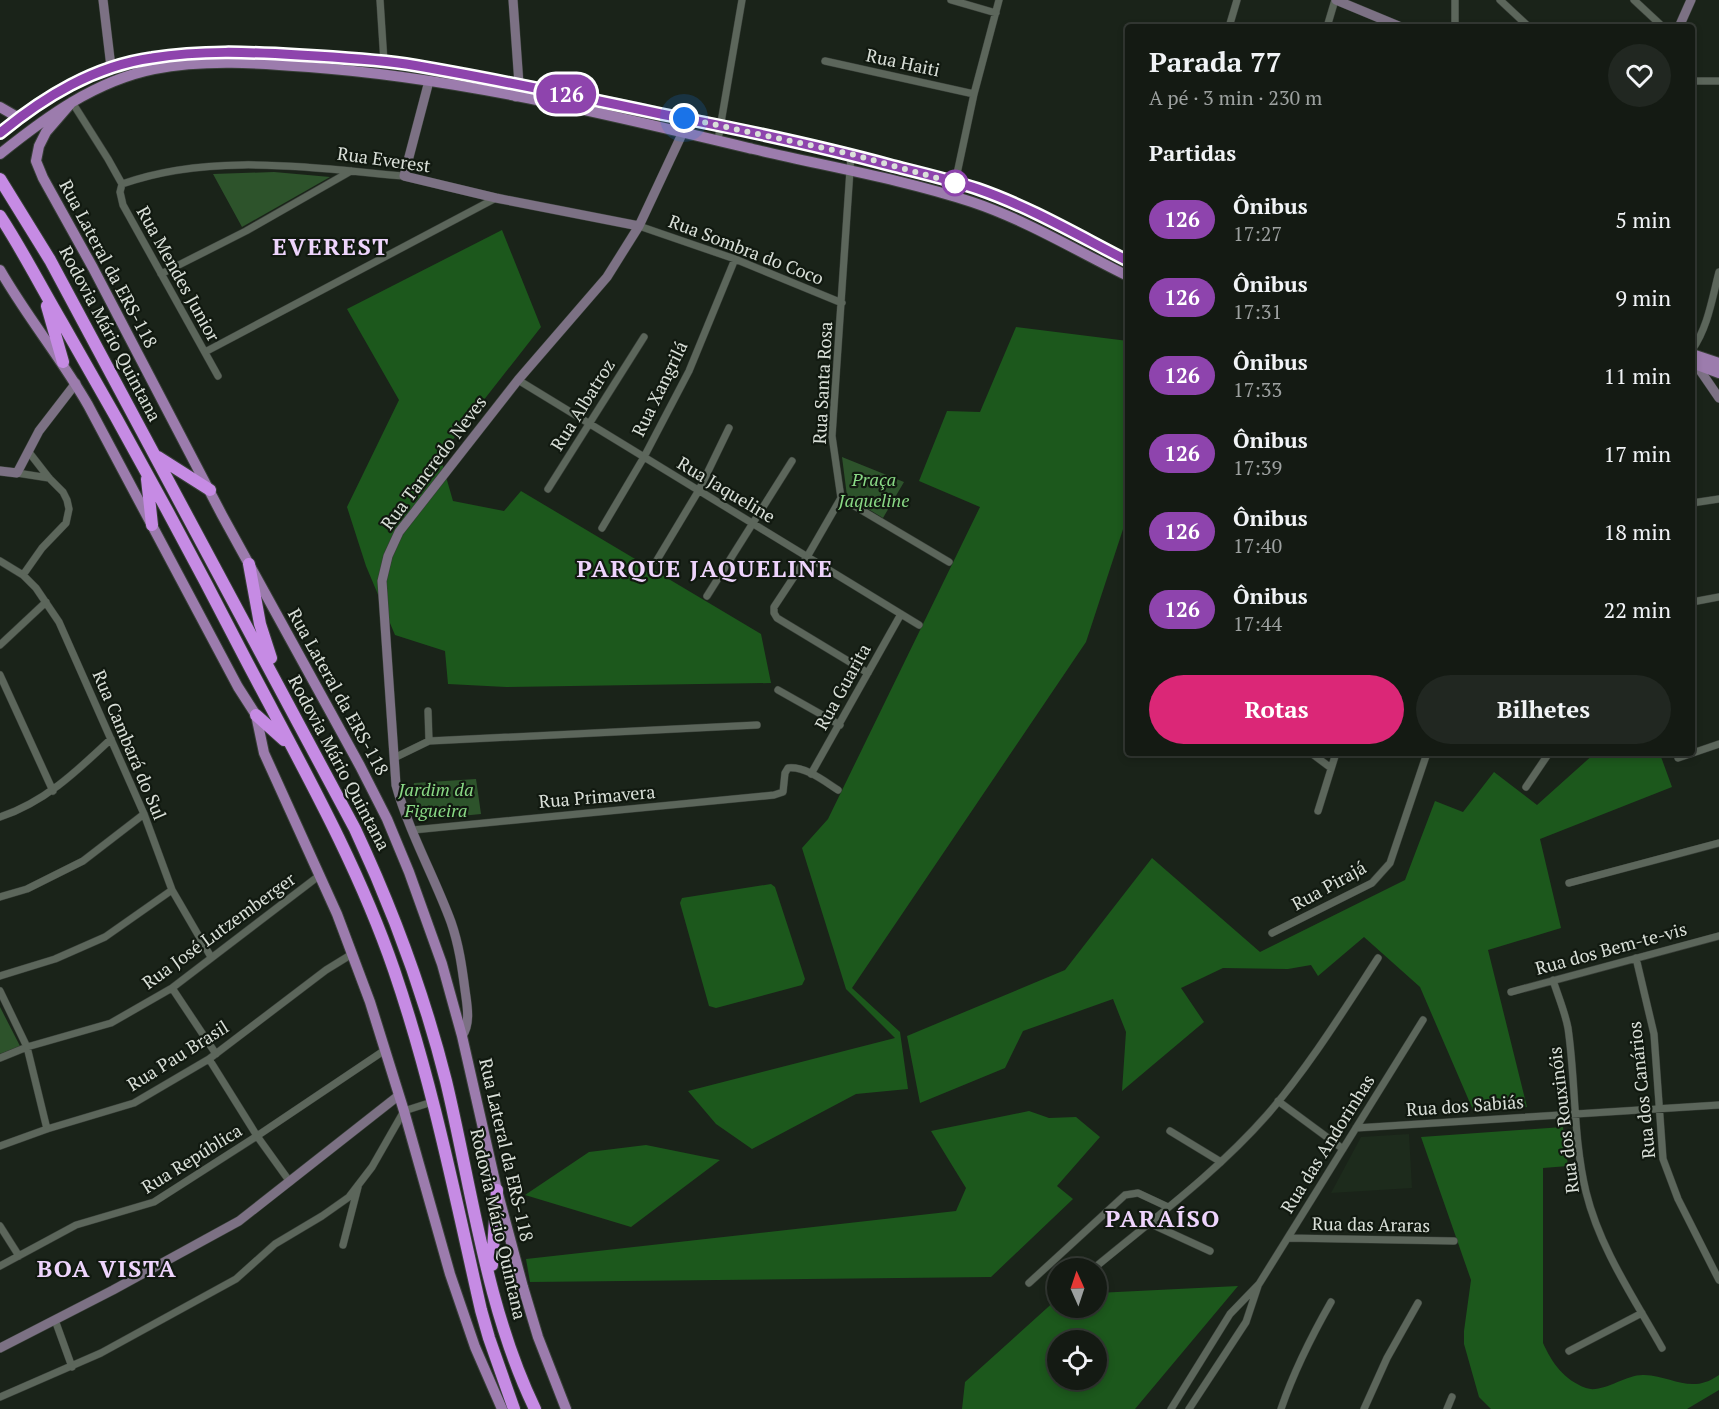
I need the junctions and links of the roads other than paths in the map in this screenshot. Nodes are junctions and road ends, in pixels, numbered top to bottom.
1 (103, 0) edge
2 (380, 0) edge
3 (513, 0) edge
4 (742, 0) edge
5 (951, 0) edge
6 (999, 0) edge
7 (1237, 0) edge
8 (1335, 0) edge
9 (1455, 0) edge
10 (1500, 0) edge
11 (1634, 0) edge
12 (1691, 0) edge
13 (996, 12) junction
14 (1230, 24) edge
15 (1328, 24) edge
16 (1394, 24) edge
17 (1455, 24) edge
18 (1527, 24) edge
19 (1660, 24) edge
20 (1680, 24) edge
21 (825, 61) dead end
22 (384, 62) junction
23 (111, 67) junction
24 (429, 81) junction
25 (1695, 81) edge
26 (1719, 81) edge
27 (519, 84) junction
28 (974, 94) junction
29 (516, 97) junction
30 (72, 102) junction
31 (0, 107) edge
32 (19, 118) junction
33 (720, 126) junction
34 (683, 132) junction
35 (0, 133) edge
36 (718, 140) junction
37 (3, 152) edge
38 (851, 154) junction
39 (351, 171) junction
40 (850, 172) junction
41 (404, 176) junction
42 (0, 179) edge
43 (955, 183) junction
44 (122, 184) junction
45 (496, 198) junction
46 (0, 216) edge
47 (639, 226) junction
48 (735, 259) junction
49 (1125, 259) edge
50 (0, 270) edge
51 (1719, 272) edge
52 (161, 274) junction
53 (1125, 274) edge
54 (41, 287) junction
55 (842, 303) junction
56 (644, 337) dead end
57 (205, 352) junction
58 (1695, 352) edge
59 (1695, 357) edge
60 (1695, 358) edge
61 (1695, 360) edge
62 (63, 362) junction
63 (1719, 363) edge
64 (1719, 373) edge
65 (218, 376) dead end
66 (518, 380) junction
67 (76, 383) junction
68 (1719, 398) edge
69 (590, 424) junction
70 (729, 428) dead end
71 (28, 451) junction
72 (156, 455) junction
73 (644, 457) junction
74 (792, 461) dead end
75 (0, 471) edge
76 (146, 472) junction
77 (17, 473) junction
78 (49, 477) junction
79 (548, 489) dead end
80 (210, 490) junction
81 (699, 490) junction
82 (841, 498) junction
83 (1719, 499) edge
84 (1695, 503) edge
85 (753, 524) junction
86 (152, 525) junction
87 (602, 528) dead end
88 (807, 556) junction
89 (657, 560) dead end
90 (0, 561) edge
91 (949, 562) dead end
92 (249, 564) junction
93 (23, 575) junction
94 (707, 596) dead end
95 (1719, 597) edge
96 (46, 602) junction
97 (1695, 602) edge
98 (901, 614) junction
99 (919, 625) dead end
100 (0, 645) edge
101 (868, 673) junction
102 (0, 675) edge
103 (280, 688) junction
104 (778, 690) dead end
105 (428, 711) dead end
106 (256, 715) junction
107 (758, 725) dead end
108 (840, 725) junction
109 (111, 740) junction
110 (429, 741) junction
111 (290, 744) junction
112 (1719, 744) edge
113 (1695, 752) edge
114 (1315, 756) edge
115 (1335, 756) edge
116 (1426, 756) edge
117 (1547, 756) edge
118 (1684, 756) edge
119 (394, 758) junction
120 (1678, 758) dead end
121 (1331, 768) junction
122 (811, 774) junction
123 (1526, 787) dead end
124 (838, 790) dead end
125 (53, 791) junction
126 (1318, 811) dead end
127 (144, 814) junction
128 (0, 817) edge
129 (413, 830) junction
130 (1719, 843) edge
131 (320, 875) junction
132 (1569, 883) dead end
133 (172, 890) junction
134 (0, 897) edge
135 (1272, 933) dead end
136 (1719, 936) edge
137 (352, 954) junction
138 (460, 954) junction
139 (211, 957) junction
140 (1378, 958) dead end
141 (1636, 958) junction
142 (442, 964) junction
143 (0, 976) edge
144 (1553, 980) junction
145 (172, 988) junction
146 (0, 991) edge
147 (1511, 992) dead end
148 (1423, 1020) dead end
149 (462, 1036) junction
150 (27, 1047) junction
151 (385, 1050) junction
152 (212, 1057) junction
153 (0, 1058) edge
154 (398, 1096) junction
155 (1278, 1101) junction
156 (432, 1102) junction
157 (1719, 1106) edge
158 (1659, 1109) junction
159 (404, 1111) junction
160 (1575, 1115) junction
161 (1356, 1128) junction
162 (46, 1129) junction
163 (1170, 1131) dead end
164 (257, 1136) junction
165 (0, 1146) edge
166 (1343, 1149) junction
167 (1221, 1162) junction
168 (290, 1182) junction
169 (358, 1187) junction
170 (496, 1190) junction
171 (1168, 1207) junction
172 (1149, 1223) junction
173 (0, 1226) edge
174 (1288, 1238) junction
175 (1454, 1241) dead end
176 (343, 1245) dead end
177 (1210, 1251) dead end
178 (19, 1256) junction
179 (1106, 1258) edge
180 (0, 1266) edge
181 (1719, 1280) edge
182 (491, 1281) junction
183 (1029, 1283) dead end
184 (1259, 1284) junction
185 (1331, 1302) dead end
186 (1418, 1303) dead end
187 (1642, 1313) junction
188 (55, 1320) junction
189 (0, 1348) edge
190 (1662, 1348) dead end
191 (1569, 1351) dead end
192 (72, 1367) junction
193 (0, 1397) edge
194 (1452, 1397) dead end
195 (502, 1409) edge
196 (514, 1409) edge
197 (535, 1409) edge
198 (566, 1409) edge
199 (1171, 1409) edge
200 (1189, 1409) edge
201 (1281, 1409) edge
202 (1364, 1409) edge
203 (1447, 1409) edge

1 - 23 main road
2 - 22 street
3 - 27 main road
4 - 33 street
5 - 13 street
6 - 13 street
7 - 14 street
8 - 15 street
8 - 16 main road
9 - 17 street
10 - 18 street
11 - 19 street
12 - 20 main road
13 - 28 street
21 - 28 street, Rua Haiti
22 - 23 main road
22 - 27 main road
23 - 32 main road
24 - 29 main road
24 - 30 main road
24 - 41 main road
25 - 26 street
27 - 29 main road
27 - 33 main road
28 - 43 street
29 - 34 main road
30 - 37 main road
30 - 44 street, Rua Mendes Junior
30 - 80 main road, Rua Lateral da ERS-118
31 - 32 main road
32 - 35 main road
33 - 36 street
33 - 38 main road
34 - 36 main road
34 - 47 main road, Rua Tancredo Neves
36 - 40 main road
38 - 40 street, Rua Santa Rosa
38 - 43 main road
39 - 41 street, Rua Everest
39 - 44 street, Rua Everest
39 - 52 street
40 - 53 main road
40 - 55 street, Rua Santa Rosa
41 - 45 main road, Rua Everest
42 - 72 highway, Rodovia Mário Quintana
43 - 49 main road
44 - 52 street, Rua Mendes Junior
45 - 47 main road, Rua Everest
45 - 57 street
46 - 54 highway, Rodovia Mário Quintana
47 - 48 street, Rua Sombra do Coco
47 - 66 main road, Rua Tancredo Neves
48 - 55 street, Rua Sombra do Coco
48 - 73 street, Rua Xangrilá
50 - 62 main road
51 - 58 street
52 - 57 street, Rua Mendes Junior
54 - 62 highway
54 - 76 highway, Rodovia Mário Quintana
55 - 82 street, Rua Santa Rosa
56 - 69 street, Rua Albatroz
57 - 65 street, Rua Mendes Junior
59 - 63 main road
60 - 64 main road
61 - 68 main road
62 - 67 main road
66 - 69 street, Rua Jaqueline
66 - 119 main road, Rua Tancredo Neves
67 - 71 main road
67 - 86 main road
69 - 73 street, Rua Jaqueline
69 - 79 street, Rua Albatroz
70 - 81 street
71 - 77 main road
71 - 78 street
72 - 80 highway
72 - 103 highway, Rodovia Mário Quintana
73 - 81 street, Rua Jaqueline
73 - 87 street, Rua Xangrilá
74 - 85 street
75 - 77 main road
76 - 86 highway
76 - 111 highway, Rodovia Mário Quintana
77 - 78 street
78 - 93 street
80 - 92 main road, Rua Lateral da ERS-118
81 - 85 street, Rua Jaqueline
81 - 89 street
82 - 88 street
82 - 91 street
83 - 84 street
85 - 88 street, Rua Jaqueline
85 - 94 street
86 - 106 main road
88 - 98 street, Rua Jaqueline
88 - 101 street
90 - 93 street, Rua Cambará do Sul
92 - 103 highway
92 - 142 main road, Rua Lateral da ERS-118
93 - 96 street, Rua Cambará do Sul
95 - 97 street
96 - 100 street
96 - 109 street, Rua Cambará do Sul
98 - 99 street, Rua Jaqueline
98 - 101 street, Rua Guarita
101 - 108 street, Rua Guarita
102 - 125 street
103 - 182 highway, Rodovia Mário Quintana
104 - 108 street
105 - 110 street
106 - 111 highway
106 - 131 main road
107 - 110 street
108 - 122 street, Rua Guarita
109 - 125 street
109 - 127 street, Rua Cambará do Sul
110 - 119 street
111 - 156 highway, Rodovia Mário Quintana
112 - 113 street
114 - 121 street
115 - 121 street
116 - 135 street, Rua Pirajá
117 - 123 street
118 - 120 street
119 - 129 main road, Rua Tancredo Neves
121 - 126 street
122 - 124 street
122 - 129 street, Rua Primavera
125 - 128 street
127 - 133 street, Rua Cambará do Sul
127 - 134 street
129 - 138 main road, Rua Tancredo Neves
130 - 132 street
131 - 137 main road
131 - 139 street, Rua José Lutzemberger
133 - 139 street, Rua Cambará do Sul
133 - 143 street
136 - 141 street, Rua dos Bem-te-vis
137 - 151 main road
137 - 152 street, Rua Pau Brasil
138 - 142 main road
138 - 149 main road, Rua Tancredo Neves
139 - 145 street, Rua José Lutzemberger
140 - 155 street
141 - 144 street, Rua dos Bem-te-vis
141 - 158 street, Rua dos Canários
142 - 149 main road, Rua Lateral da ERS-118
144 - 147 street, Rua dos Bem-te-vis
144 - 160 street, Rua dos Rouxinóis
145 - 150 street, Rua José Lutzemberger
145 - 152 street
146 - 150 street
148 - 161 street, Rua das Andorinhas
149 - 170 main road, Rua Lateral da ERS-118
150 - 153 street, Rua José Lutzemberger
150 - 162 street
151 - 154 main road
151 - 164 street, Rua República
152 - 162 street, Rua Pau Brasil
152 - 164 street
154 - 159 main road
154 - 168 main road
155 - 166 street
155 - 167 street
156 - 159 street
156 - 196 highway, Rodovia Mário Quintana
157 - 158 street, Rua dos Sabiás
158 - 160 street, Rua dos Sabiás
158 - 181 street, Rua dos Canários
159 - 169 street
159 - 195 main road
160 - 161 street, Rua dos Sabiás
160 - 187 street, Rua dos Rouxinóis
161 - 166 street, Rua das Andorinhas
162 - 165 street, Rua Pau Brasil
163 - 167 street
164 - 168 street
164 - 178 street, Rua República
166 - 174 street, Rua das Andorinhas
167 - 171 street
168 - 188 main road
169 - 176 street
169 - 192 street
170 - 182 highway
170 - 198 main road, Rua Lateral da ERS-118
171 - 172 street
171 - 183 street
172 - 177 street
172 - 179 street
173 - 178 street
174 - 175 street, Rua das Araras
174 - 184 street, Rua das Andorinhas
178 - 180 street, Rua República
182 - 197 highway, Rodovia Mário Quintana
184 - 199 street
184 - 200 street
185 - 201 street
186 - 202 street
187 - 190 street, Rua dos Rouxinóis
187 - 191 street
188 - 189 main road
188 - 192 street
192 - 193 street
194 - 203 street

